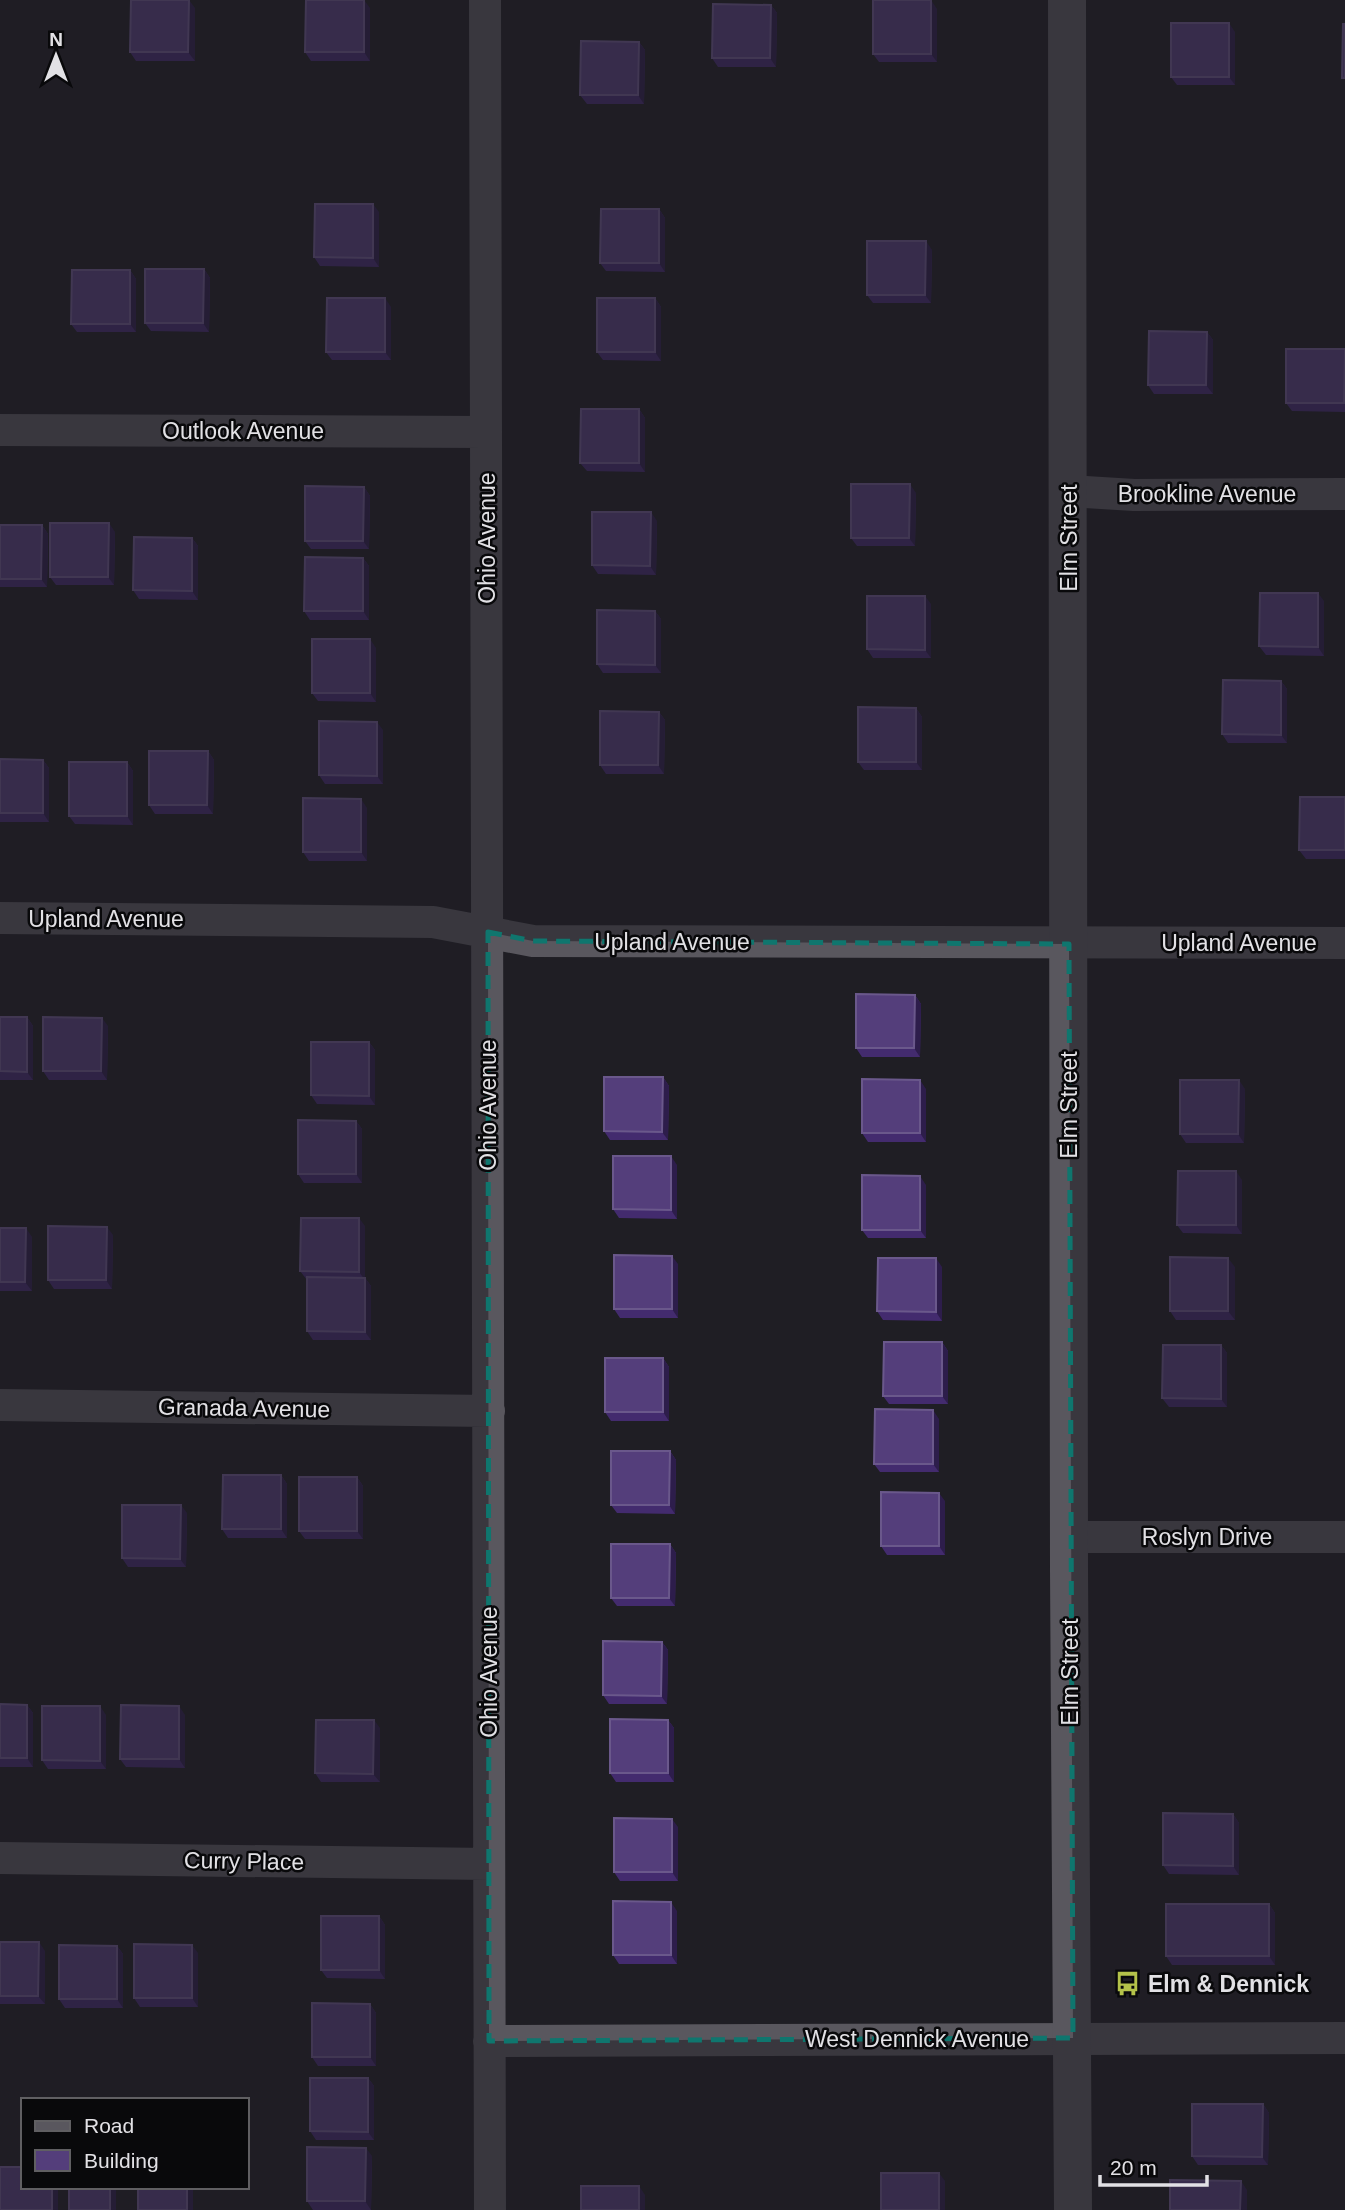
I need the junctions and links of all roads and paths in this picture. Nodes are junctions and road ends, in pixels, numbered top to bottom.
1 (485, 0) edge
2 (1067, 0) edge
3 (0, 430) edge
4 (486, 432) junction
5 (1069, 491) junction
6 (1345, 495) edge
7 (0, 918) edge
8 (488, 932) junction
9 (1345, 943) edge
10 (1069, 944) junction
11 (0, 1405) edge
12 (489, 1411) junction
13 (1069, 1537) junction
14 (1345, 1537) edge
15 (0, 1858) edge
16 (489, 1864) junction
17 (1073, 2038) junction
18 (1345, 2038) edge
19 (489, 2040) junction
20 (490, 2210) edge
21 (1073, 2210) edge

1 - 4 street, Ohio Avenue
2 - 5 street, Elm Street
3 - 4 street, Outlook Avenue
4 - 8 street, Ohio Avenue
5 - 6 street, Brookline Avenue
5 - 10 street, Elm Street
7 - 8 street, Upland Avenue
8 - 10 street, Upland Avenue
8 - 12 street, Ohio Avenue
9 - 10 street, Upland Avenue
10 - 13 street, Elm Street
11 - 12 street, Granada Avenue
12 - 16 street, Ohio Avenue
13 - 14 street, Roslyn Drive
13 - 17 street, Elm Street
15 - 16 street, Curry Place
16 - 19 street, Ohio Avenue
17 - 18 street, West Dennick Avenue
17 - 19 street, West Dennick Avenue
17 - 21 street, Elm Street
19 - 20 street, Ohio Avenue

